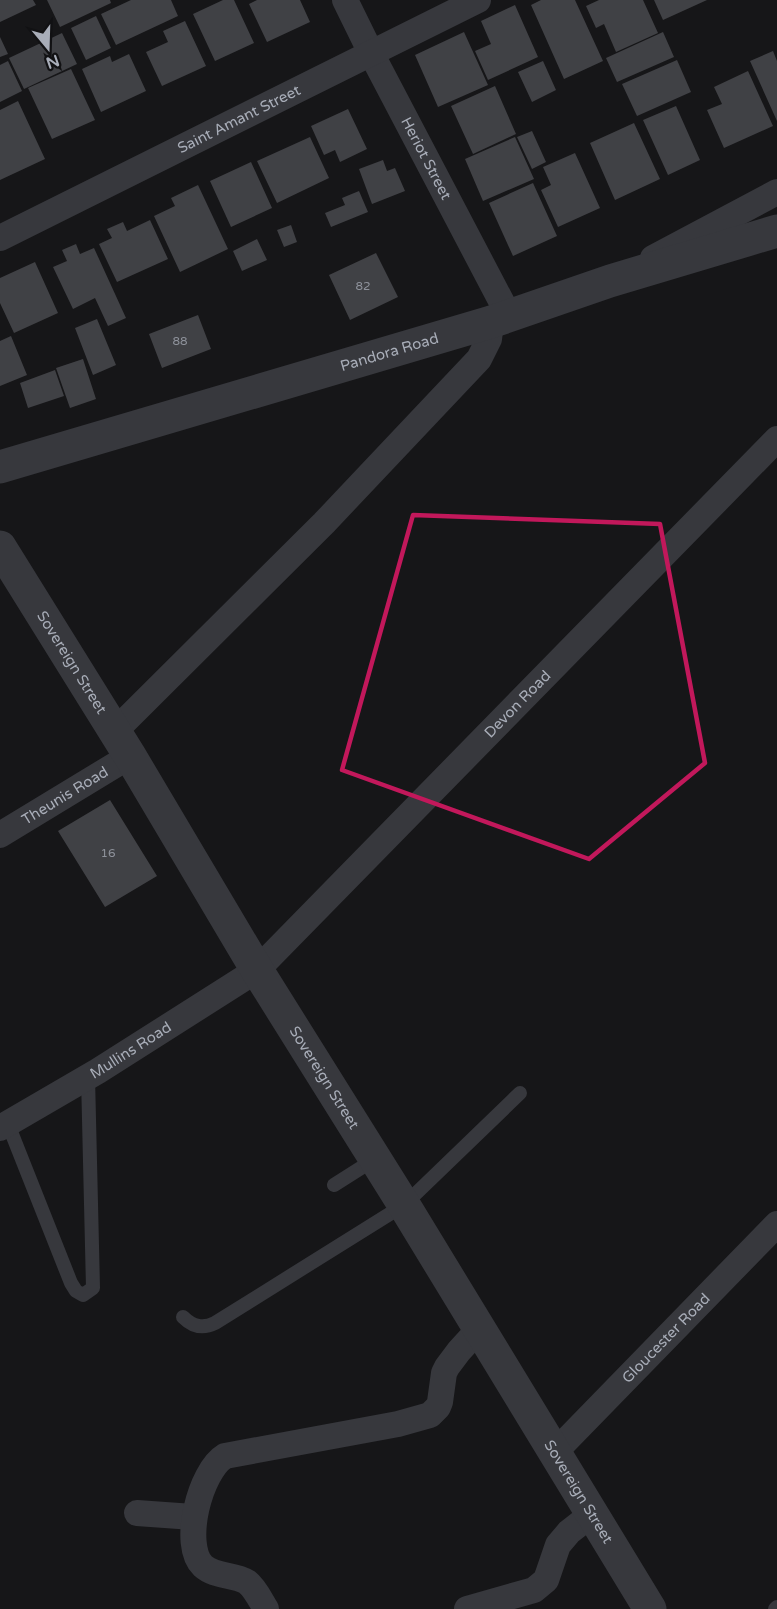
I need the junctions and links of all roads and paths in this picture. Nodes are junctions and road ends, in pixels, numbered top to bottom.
1 (345, 0) edge
2 (478, 0) edge
3 (371, 53) junction
4 (777, 192) edge
5 (777, 231) edge
6 (0, 238) edge
7 (610, 281) junction
8 (500, 319) junction
9 (777, 439) edge
10 (0, 467) edge
11 (0, 547) edge
12 (122, 744) junction
13 (0, 835) edge
14 (257, 970) junction
15 (88, 1077) junction
16 (520, 1093) dead end
17 (4, 1126) edge
18 (376, 1158) junction
19 (334, 1185) dead end
20 (404, 1204) junction
21 (777, 1224) edge
22 (183, 1317) dead end
23 (480, 1328) junction
24 (555, 1452) junction
25 (137, 1513) dead end
26 (592, 1515) junction
27 (193, 1517) junction
28 (266, 1609) edge
29 (466, 1609) edge
30 (650, 1609) edge

1 - 3 street, Heriot Street
2 - 3 street, Saint Amant Street
3 - 6 street, Saint Amant Street
3 - 8 street, Heriot Street
4 - 7 street
5 - 7 street, Pandora Road
7 - 8 street, Pandora Road
8 - 10 street, Pandora Road
8 - 12 street, Theunis Road
9 - 14 street, Devon Road
11 - 12 street, Sovereign Street
12 - 13 street, Theunis Road
12 - 14 street, Sovereign Street
14 - 15 street, Mullins Road
14 - 18 street, Sovereign Street
15 - 17 street, Mullins Road
15 - 17 lane
16 - 20 lane
18 - 19 lane
18 - 20 street, Sovereign Street
20 - 22 lane
20 - 23 street, Sovereign Street
21 - 24 street, Gloucester Road
23 - 24 street, Sovereign Street
23 - 27 street
24 - 26 street, Sovereign Street
25 - 27 street
26 - 29 street
26 - 30 street, Sovereign Street
27 - 28 street

